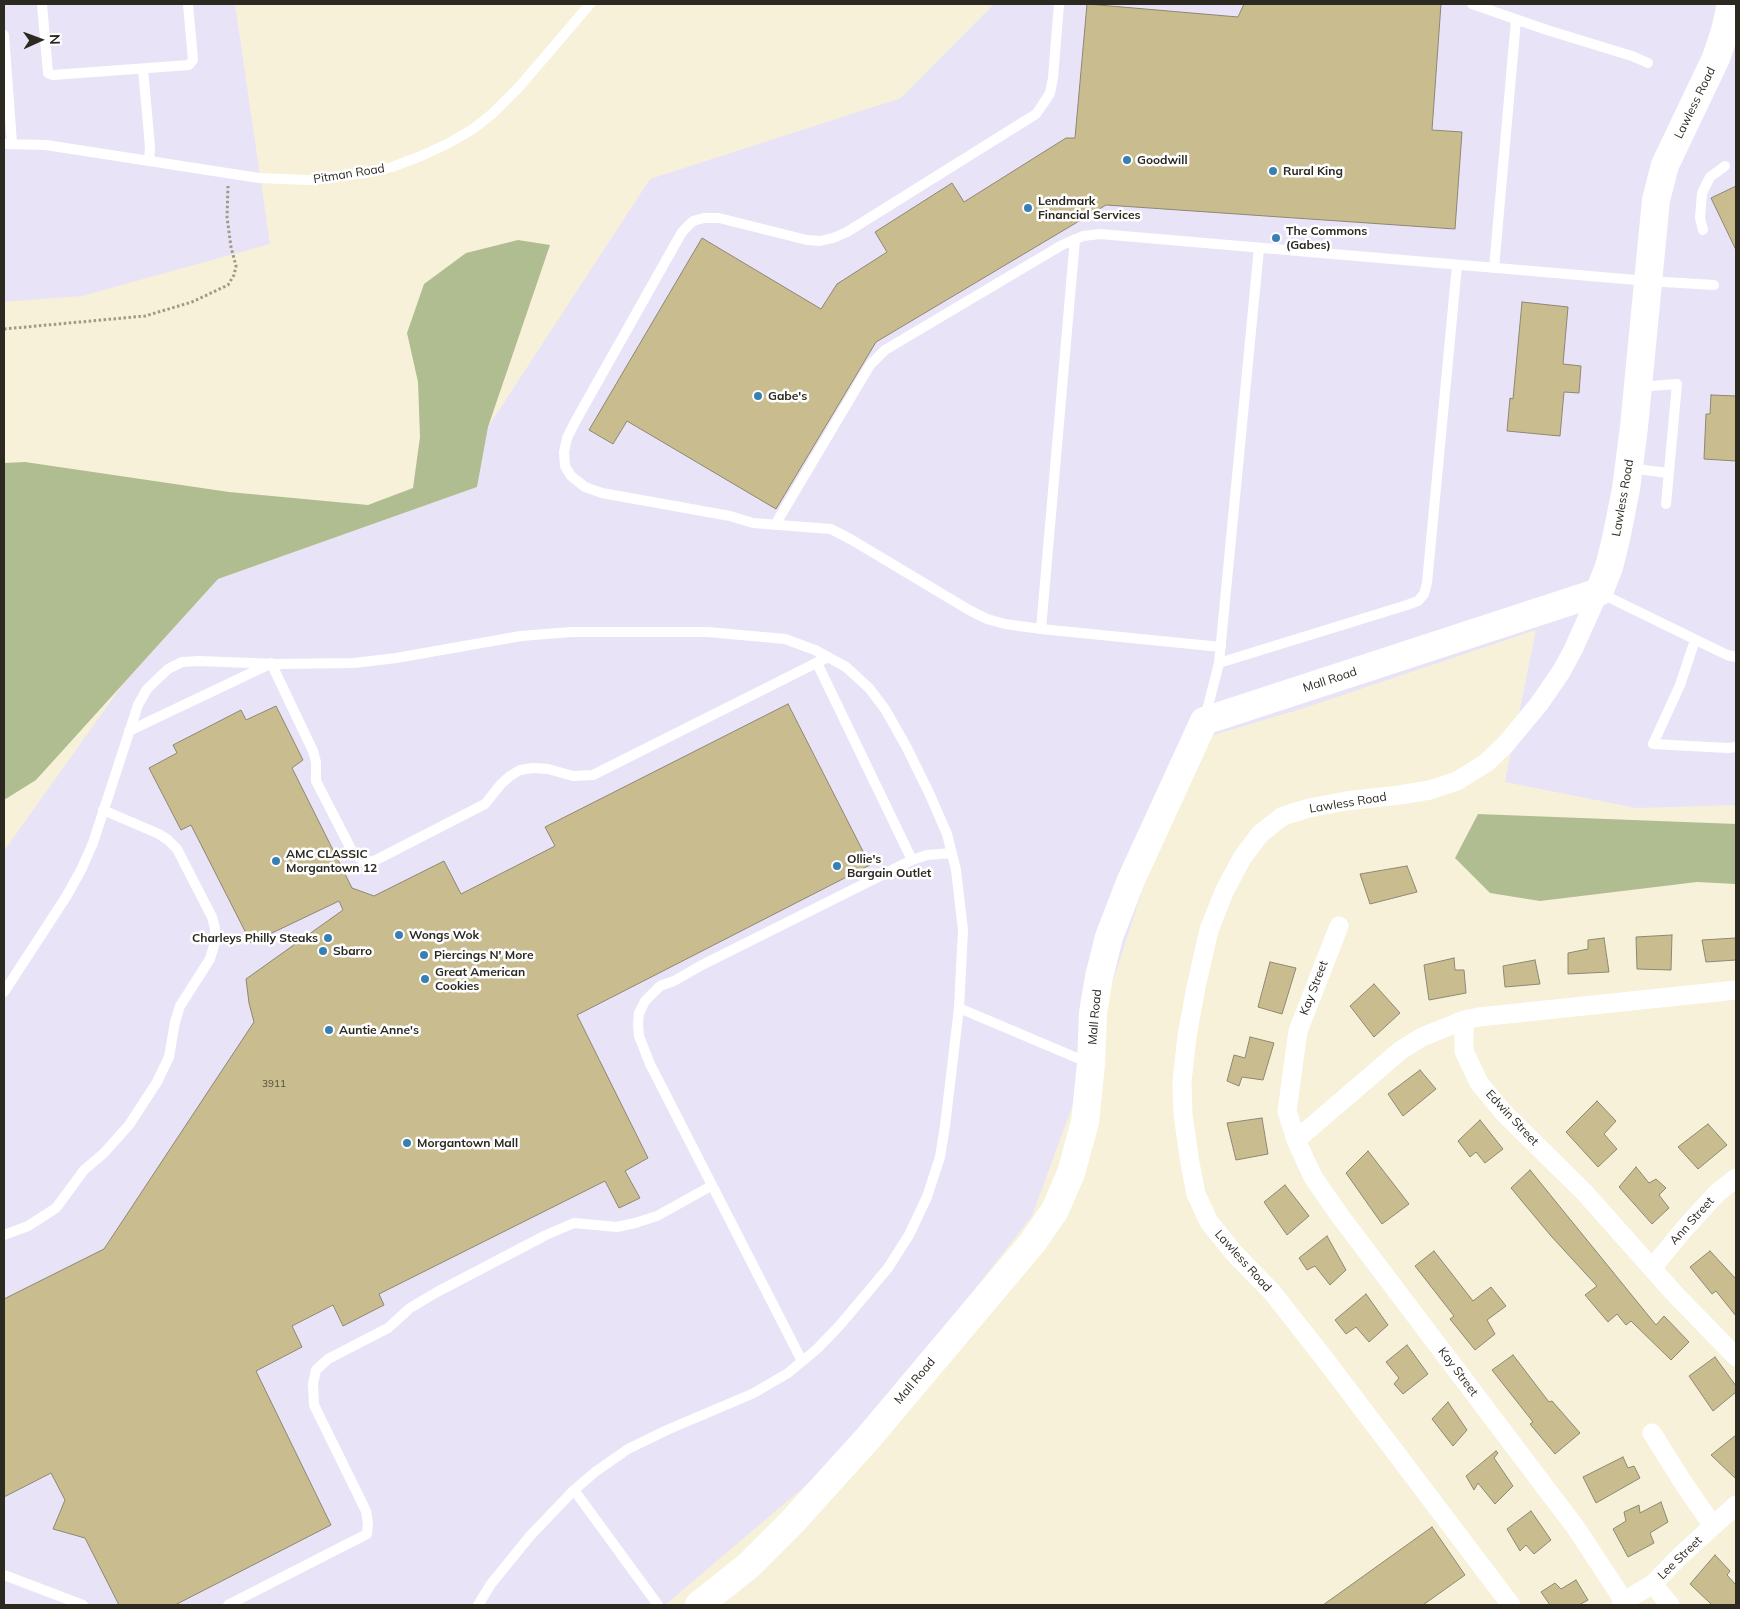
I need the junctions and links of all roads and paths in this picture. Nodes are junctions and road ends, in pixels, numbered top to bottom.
1 (42, 4) edge
2 (188, 4) edge
3 (590, 4) edge
4 (1059, 4) edge
5 (1472, 4) edge
6 (1731, 4) edge
7 (1516, 20) junction
8 (4, 35) edge
9 (1648, 64) dead end
10 (143, 69) junction
11 (8, 144) edge
12 (149, 160) junction
13 (1725, 166) dead end
14 (229, 173) junction
15 (1703, 230) dead end
16 (1075, 239) junction
17 (1259, 248) junction
18 (1457, 265) junction
19 (1494, 268) junction
20 (1648, 281) junction
21 (1714, 286) dead end
22 (4, 329) edge
23 (1638, 387) junction
24 (1628, 468) junction
25 (1668, 473) junction
26 (1666, 504) dead end
27 (775, 525) junction
28 (1599, 592) junction
29 (1041, 629) junction
30 (1695, 640) junction
31 (1220, 647) junction
32 (1736, 656) edge
33 (828, 657) junction
34 (817, 663) junction
35 (1219, 663) junction
36 (271, 664) junction
37 (1204, 721) junction
38 (130, 731) junction
39 (1736, 747) edge
40 (103, 810) junction
41 (952, 854) junction
42 (912, 860) junction
43 (1338, 926) dead end
44 (1736, 990) edge
45 (4, 992) edge
46 (959, 1008) junction
47 (1464, 1020) junction
48 (1091, 1064) junction
49 (1296, 1140) junction
50 (1736, 1178) edge
51 (711, 1186) junction
52 (4, 1235) edge
53 (1652, 1268) junction
54 (1736, 1357) edge
55 (802, 1361) junction
56 (1652, 1433) dead end
57 (574, 1490) junction
58 (1736, 1505) edge
59 (1713, 1526) junction
60 (4, 1575) edge
61 (1653, 1584) junction
62 (1622, 1603) edge
63 (83, 1605) edge
64 (228, 1605) edge
65 (478, 1605) edge
66 (658, 1605) edge
67 (699, 1605) edge
68 (1511, 1605) edge
69 (1670, 1605) edge

1 - 10 lane
2 - 10 lane
3 - 14 lane, Pitman Road
4 - 27 lane
5 - 7 lane
6 - 20 street, Lawless Road
7 - 9 lane
7 - 19 lane
8 - 11 lane
10 - 12 lane
11 - 12 lane, Pitman Road
12 - 14 lane, Pitman Road
13 - 15 lane
14 - 22 path
16 - 17 lane
16 - 27 lane
16 - 29 lane
17 - 18 lane
17 - 31 lane
18 - 19 lane
18 - 35 lane
19 - 20 lane
20 - 21 lane
20 - 23 street, Lawless Road
23 - 24 street, Lawless Road
23 - 25 lane
24 - 25 lane
24 - 28 street, Lawless Road
25 - 26 lane
27 - 29 lane
28 - 30 lane
28 - 37 street, Mall Road
28 - 68 street, Lawless Road
29 - 31 lane
30 - 32 lane
30 - 39 lane
31 - 35 lane
33 - 34 lane
33 - 36 lane
33 - 41 lane
34 - 36 lane
34 - 42 lane
35 - 37 lane
36 - 38 lane
36 - 38 lane
37 - 48 street, Mall Road
38 - 40 lane
40 - 45 lane
40 - 52 lane
41 - 42 lane
41 - 46 lane
42 - 51 lane
43 - 49 street, Kay Street
44 - 47 street
46 - 48 lane
46 - 55 lane
47 - 49 street
47 - 53 street, Edwin Street
48 - 67 street, Mall Road
49 - 62 street, Kay Street
50 - 53 street, Ann Street
51 - 55 lane
51 - 64 lane
53 - 54 street, Edwin Street
55 - 57 lane
56 - 59 street
57 - 65 lane
57 - 66 lane
58 - 59 street, Lee Street
59 - 61 street, Lee Street
60 - 63 lane
61 - 62 street, Lee Street
61 - 69 street

